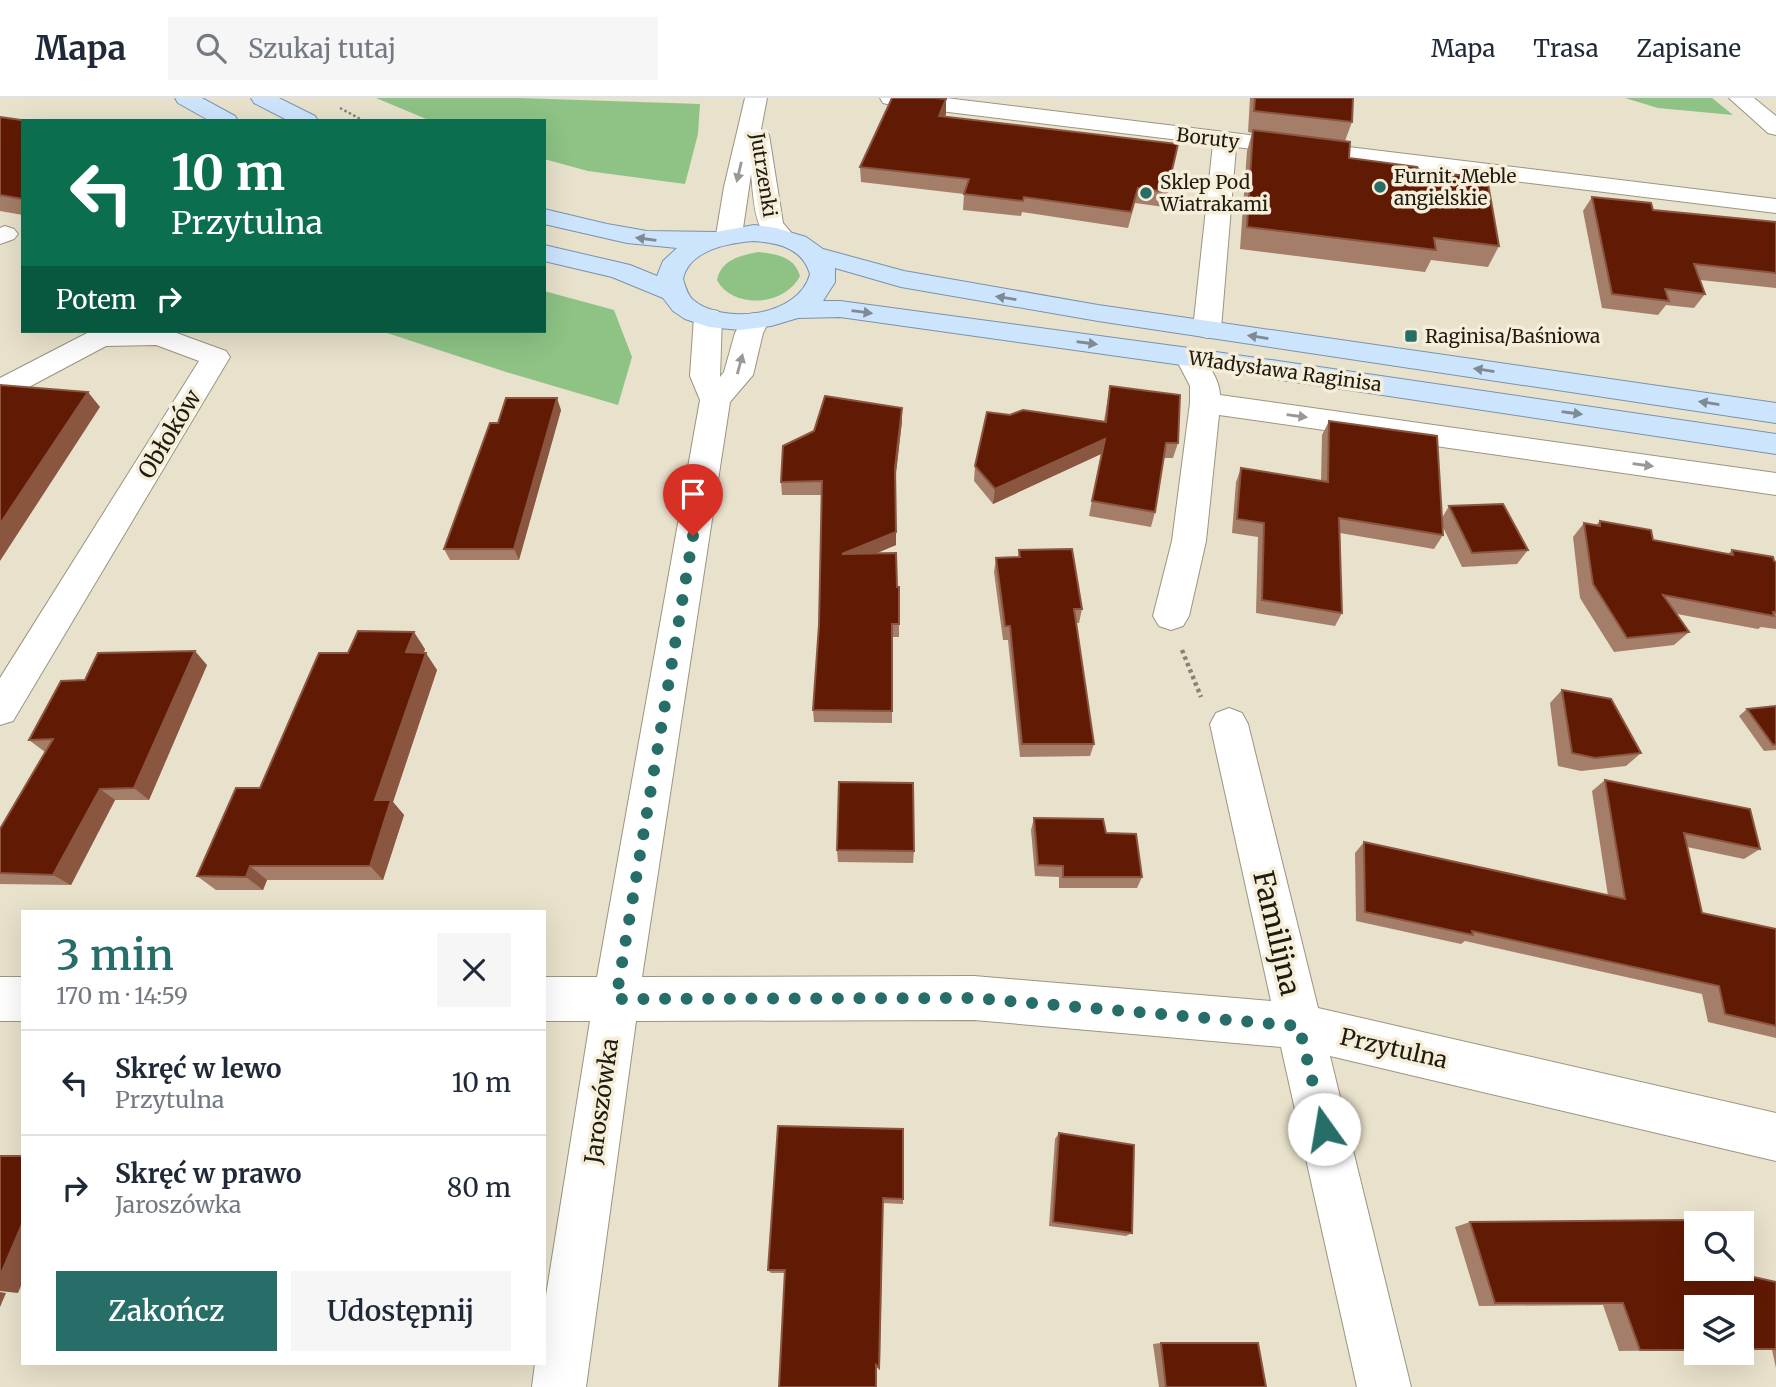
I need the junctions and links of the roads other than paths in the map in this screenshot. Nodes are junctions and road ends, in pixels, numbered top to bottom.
1 (186, 98) edge
2 (262, 98) edge
3 (891, 98) edge
4 (1740, 98) edge
5 (755, 104) edge
6 (1066, 109) edge
7 (223, 119) edge
8 (303, 119) edge
9 (1776, 128) edge
10 (1225, 140) junction
11 (1776, 206) edge
12 (546, 216) edge
13 (781, 236) junction
14 (721, 237) junction
15 (546, 253) edge
16 (816, 256) junction
17 (673, 292) junction
18 (794, 310) junction
19 (708, 317) junction
20 (755, 321) junction
21 (1208, 329) junction
22 (224, 344) edge
23 (1189, 357) junction
24 (0, 390) edge
25 (715, 400) junction
26 (1205, 403) junction
27 (1776, 414) edge
28 (1776, 444) edge
29 (1776, 484) edge
30 (1171, 616) road end
31 (0, 710) edge
32 (1229, 724) road end
33 (0, 999) edge
34 (21, 999) edge
35 (546, 999) edge
36 (616, 999) junction
37 (1299, 1026) junction
38 (1776, 1137) edge
39 (559, 1387) edge
40 (1384, 1387) edge

1 - 7 main road
2 - 8 main road
3 - 6 street, Boruty
4 - 9 street
5 - 13 street, Jutrzenki
5 -> 14 street, Jutrzenki
6 - 10 street, Boruty
10 - 11 street, Boruty
10 - 21 street
14 -> 12 main road
13 - 14 main road
13 - 16 main road
14 - 17 main road
15 - 17 main road
16 - 18 main road
21 -> 16 main road, Władysława Raginisa
17 - 19 main road
18 - 20 main road
18 -> 23 main road, Władysława Raginisa
19 - 20 main road
19 - 25 street, Jaroszówka
25 -> 20 street
27 -> 21 main road, Władysława Raginisa
22 - 24 street, Obłoków
22 - 31 street, Obłoków
23 - 26 street
23 -> 28 main road, Władysława Raginisa
25 - 36 street, Jaroszówka
26 -> 29 street
26 - 30 street
32 - 37 street, Familijna
33 - 34 street
35 - 36 street, Przytulna
36 - 37 street, Przytulna
36 - 39 street, Jaroszówka
37 - 38 street, Przytulna
37 - 40 street, Familijna

